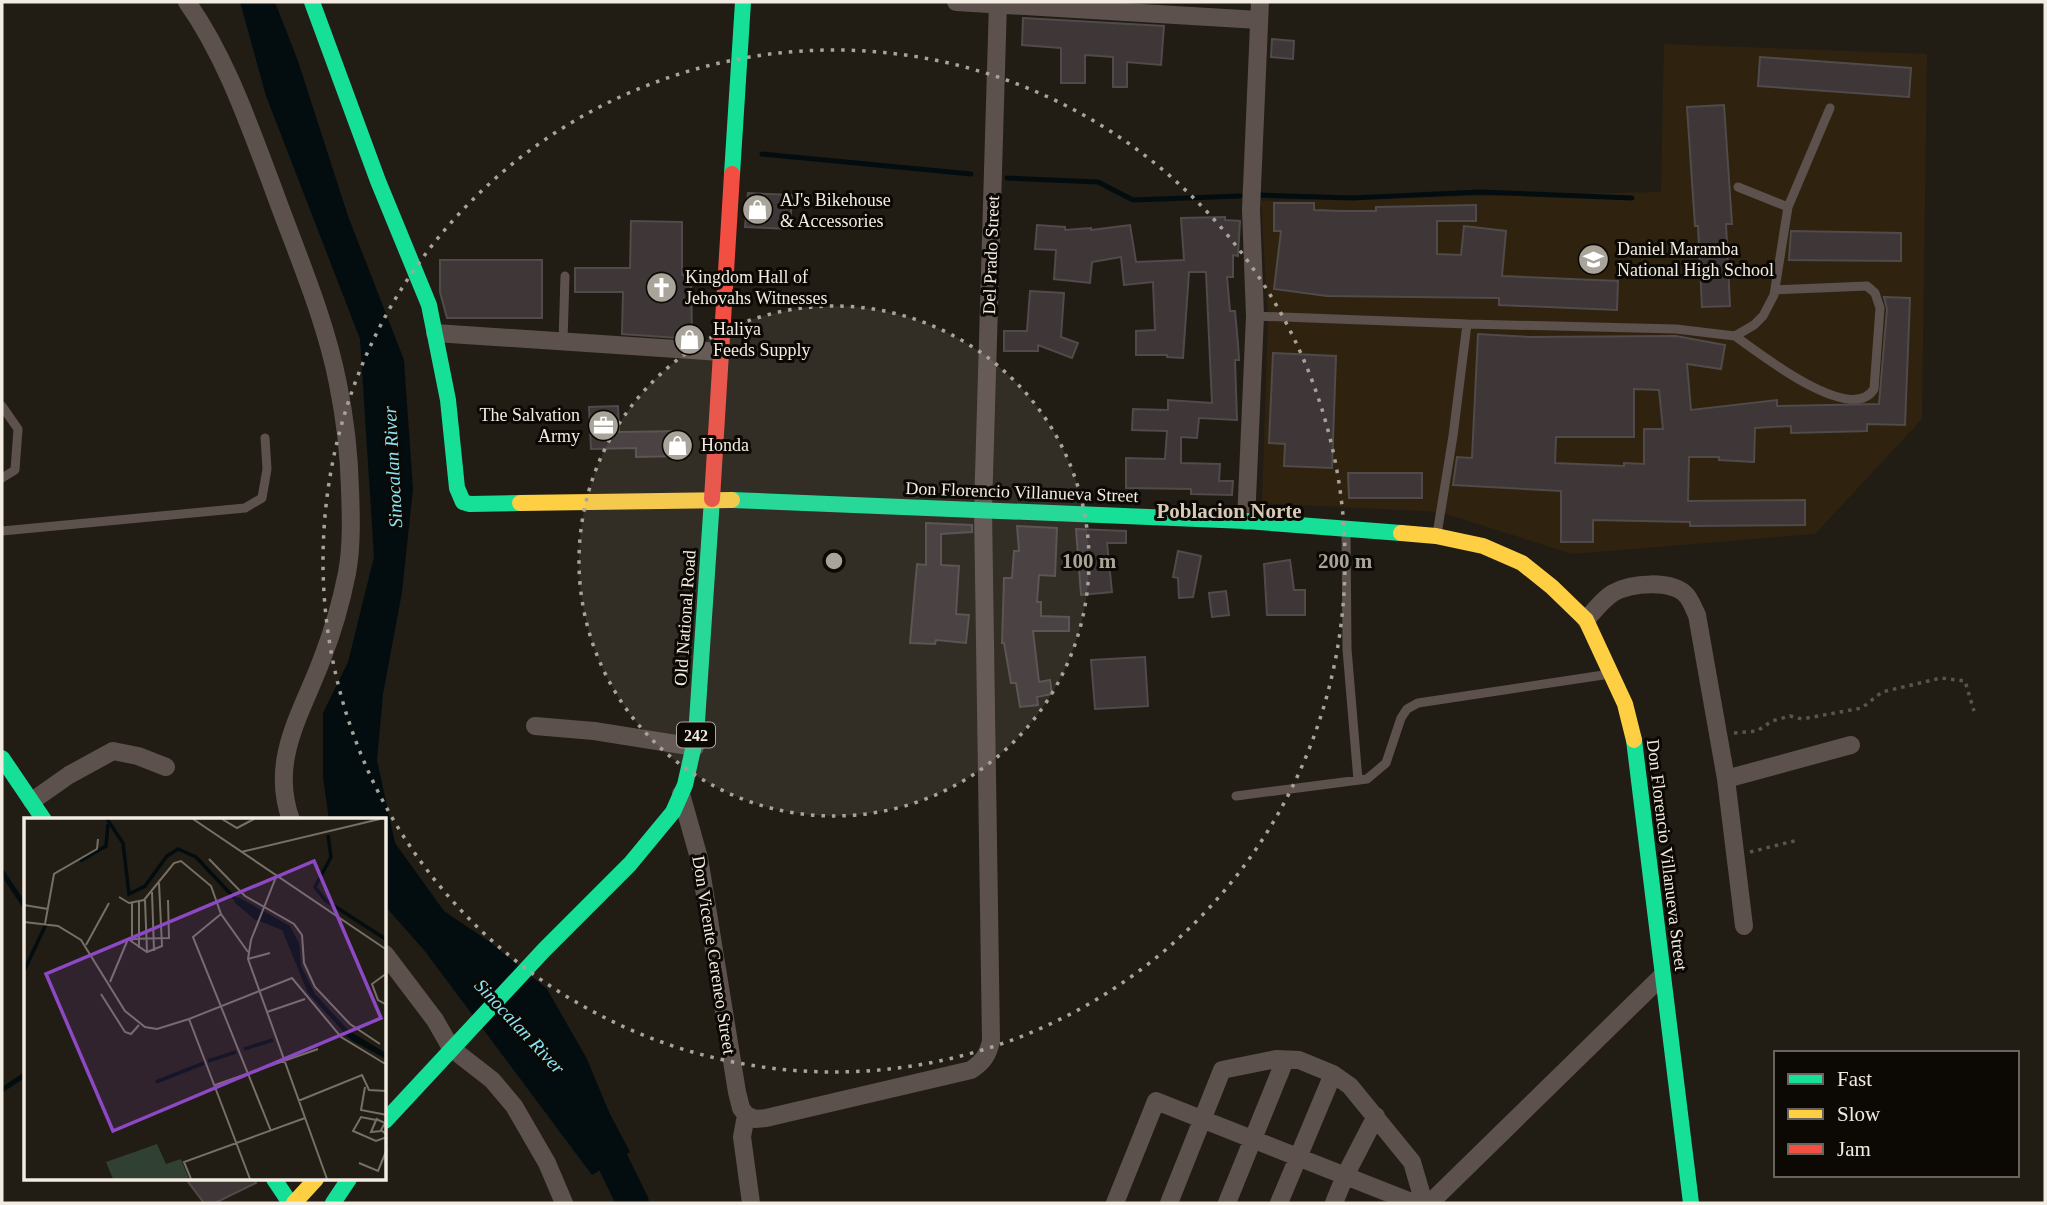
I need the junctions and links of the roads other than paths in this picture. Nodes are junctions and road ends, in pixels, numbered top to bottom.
1 (187, 2) edge
2 (312, 2) edge
3 (743, 2) edge
4 (956, 2) edge
5 (1260, 2) edge
6 (998, 4) edge
7 (1259, 20) junction
8 (1830, 108) dead end
9 (1738, 187) dead end
10 (1788, 207) junction
11 (565, 276) dead end
12 (1775, 289) junction
13 (1255, 316) junction
14 (1467, 324) junction
15 (435, 332) junction
16 (1735, 336) junction
17 (563, 341) junction
18 (721, 352) junction
19 (2, 406) edge
20 (265, 438) dead end
21 (2, 478) edge
22 (712, 499) junction
23 (983, 509) junction
24 (1246, 521) junction
25 (1346, 528) junction
26 (2, 531) edge
27 (1436, 536) junction
28 (1586, 620) junction
29 (1612, 674) junction
30 (535, 726) dead end
31 (1851, 745) dead end
32 (695, 747) junction
33 (2, 758) edge
34 (166, 766) dead end
35 (1726, 779) junction
36 (1359, 780) junction
37 (681, 794) junction
38 (1236, 796) dead end
39 (32, 801) junction
40 (43, 818) edge
41 (291, 818) edge
42 (1744, 926) dead end
43 (387, 957) edge
44 (1662, 976) junction
45 (455, 1044) junction
46 (1285, 1059) junction
47 (1333, 1074) junction
48 (746, 1115) junction
49 (1376, 1116) junction
50 (387, 1119) edge
51 (1201, 1119) junction
52 (1252, 1140) junction
53 (1297, 1157) junction
54 (1412, 1162) junction
55 (1345, 1176) junction
56 (275, 1180) edge
57 (315, 1180) edge
58 (348, 1180) edge
59 (1402, 1201) edge
60 (292, 1203) edge
61 (332, 1203) edge
62 (564, 1203) edge
63 (751, 1203) edge
64 (1115, 1203) edge
65 (1169, 1203) edge
66 (1227, 1203) edge
67 (1279, 1203) edge
68 (1334, 1203) edge
69 (1424, 1203) edge
70 (1430, 1203) edge
71 (1691, 1203) edge

1 - 41 street
2 - 15 main road
3 - 18 main road, Old National Road / 242
4 - 6 street
5 - 7 street
6 - 7 street
6 - 23 street, Del Prado Street
7 - 13 street
8 - 10 lane
9 - 10 lane
10 - 12 lane
11 - 17 lane
12 - 16 lane
12 - 16 lane
13 - 14 lane
13 - 24 street
14 - 16 lane
14 - 27 lane
15 - 17 street
15 - 22 main road, Don Florencio Villanueva Street
17 - 18 street
18 - 22 main road, Old National Road / 242
19 - 21 lane
20 - 26 lane
22 - 23 main road, Don Florencio Villanueva Street
22 - 32 main road, Old National Road / 242
23 - 24 main road, Don Florencio Villanueva Street
23 - 48 street, Del Prado Street
24 - 25 main road, Don Florencio Villanueva Street
25 - 27 main road, Don Florencio Villanueva Street
25 - 36 lane
27 - 28 main road, Don Florencio Villanueva Street
28 - 29 main road, Don Florencio Villanueva Street
28 - 35 street
29 - 36 lane
29 - 44 main road, Don Florencio Villanueva Street
30 - 32 street
31 - 35 street
32 - 37 main road, Old National Road / 242
33 - 39 main road
34 - 39 street
35 - 42 street
36 - 38 lane
37 - 45 main road, Old National Road / 242
37 - 48 street, Don Vicente Cereneo Street
39 - 40 main road
43 - 45 street
44 - 70 street
44 - 71 main road, Don Florencio Villanueva Street
45 - 50 main road, Old National Road / 242
45 - 62 street
46 - 47 street
46 - 51 street
46 - 52 street
47 - 49 street
47 - 53 street
48 - 63 street
49 - 54 street
49 - 55 street
51 - 52 street
51 - 64 street
51 - 65 street
52 - 53 street
52 - 66 street
53 - 55 street
53 - 67 street
54 - 59 street
54 - 69 street
55 - 59 street
55 - 68 street
56 - 60 main road
57 - 60 main road
58 - 61 main road

